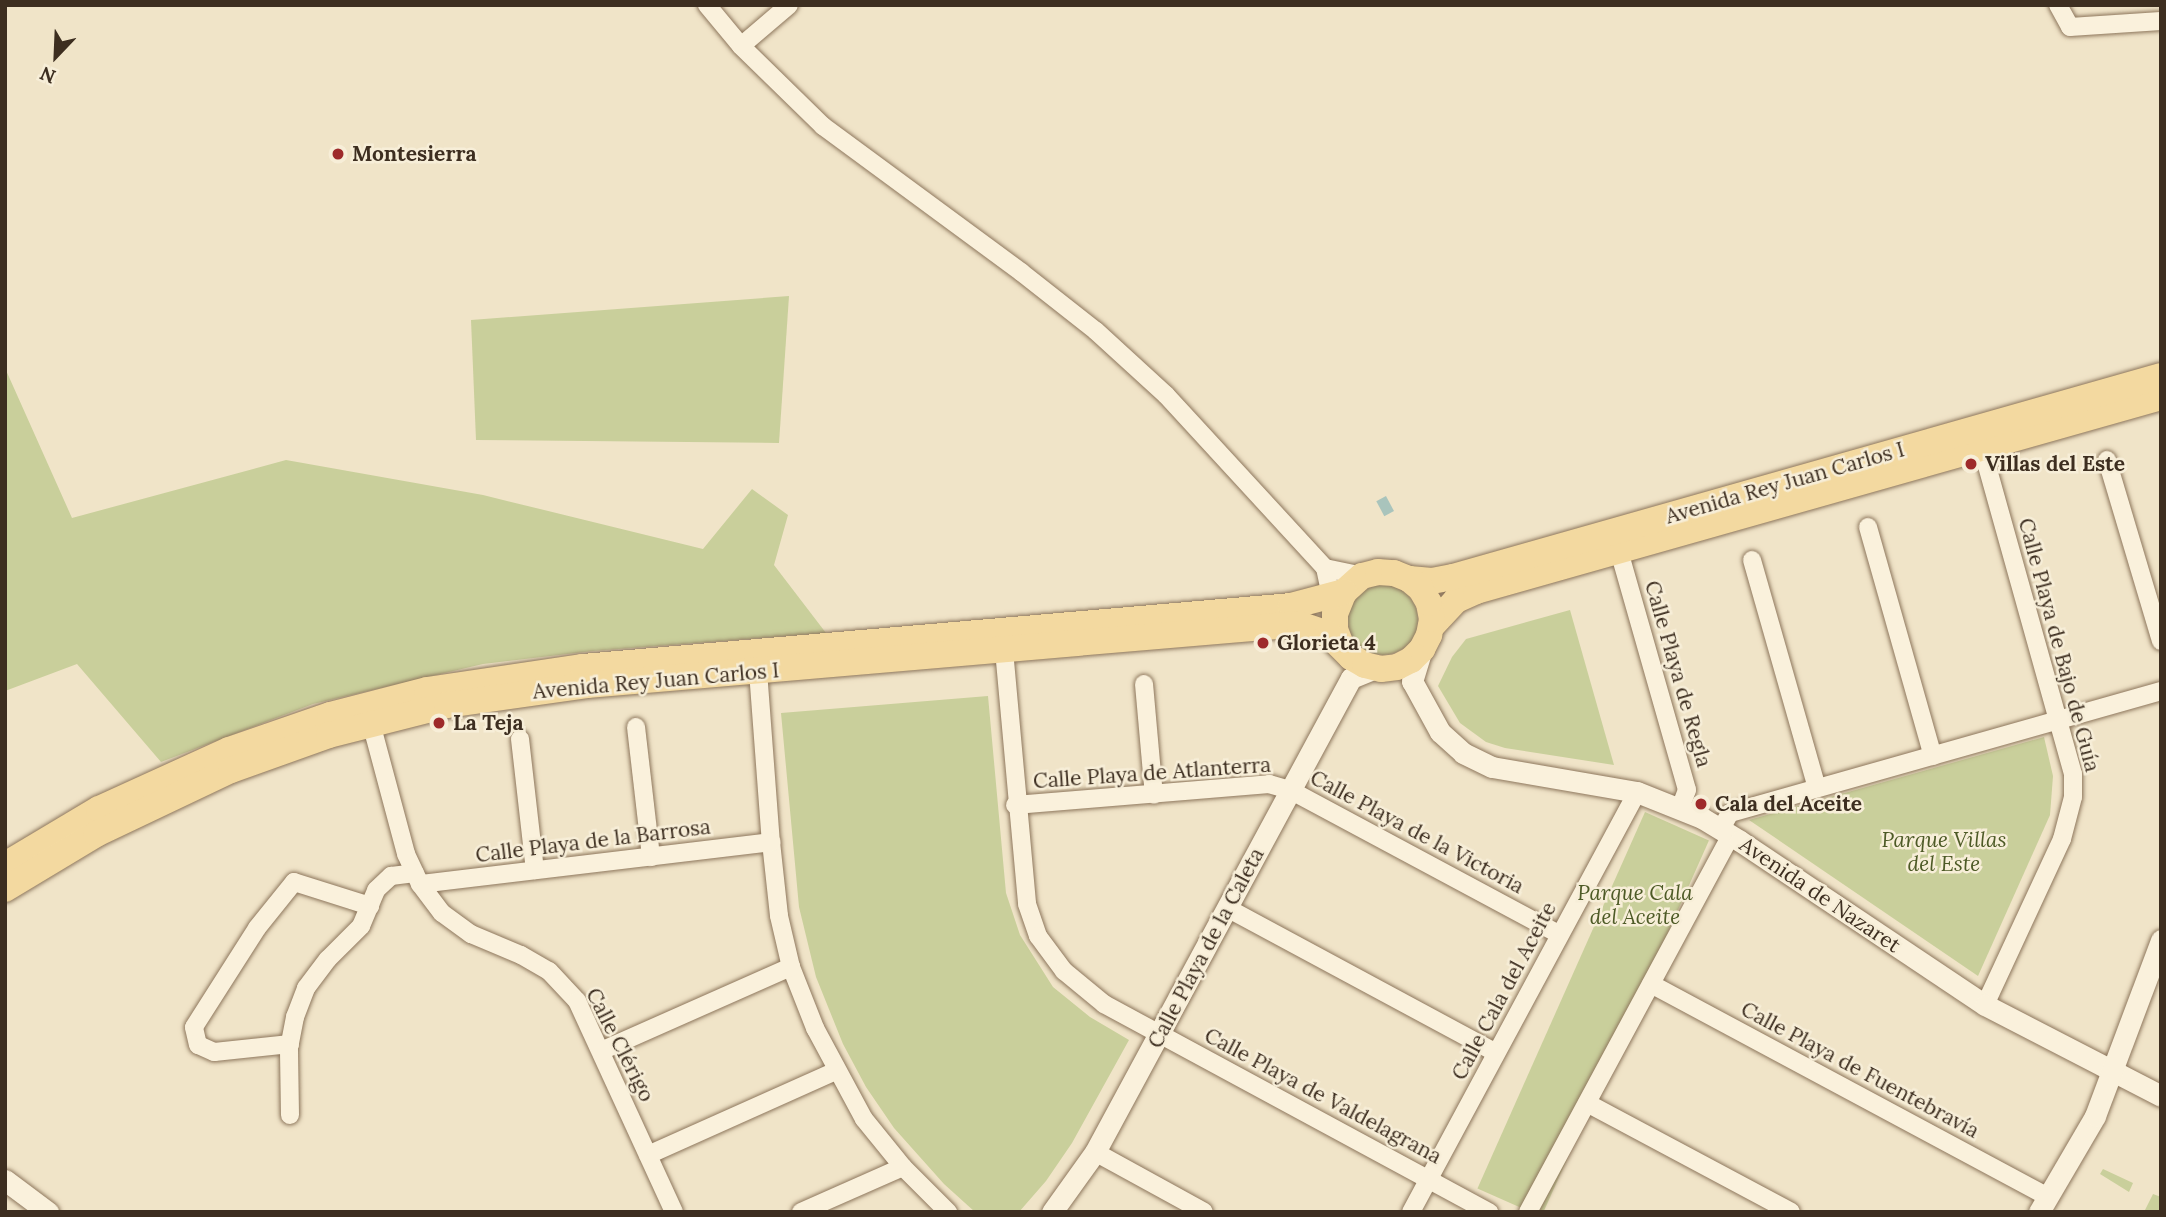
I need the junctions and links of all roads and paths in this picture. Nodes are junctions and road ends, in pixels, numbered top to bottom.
1 (707, 5) edge
2 (789, 5) edge
3 (2058, 5) edge
4 (2161, 21) edge
5 (741, 46) junction
6 (2161, 376) edge
7 (2161, 397) edge
8 (1982, 447) junction
9 (2108, 460) dead end
10 (1868, 527) dead end
11 (1619, 551) junction
12 (1752, 560) dead end
13 (1325, 568) junction
14 (1409, 579) junction
15 (1343, 594) junction
16 (1426, 638) junction
17 (2161, 641) edge
18 (1343, 648) junction
19 (1004, 650) junction
20 (1381, 668) junction
21 (758, 671) junction
22 (1351, 678) junction
23 (1412, 681) junction
24 (1144, 684) dead end
25 (2161, 691) edge
26 (2059, 720) junction
27 (371, 723) junction
28 (636, 727) dead end
29 (520, 739) dead end
30 (1933, 756) junction
31 (1817, 788) junction
32 (1290, 790) junction
33 (1637, 792) junction
34 (1154, 795) junction
35 (1015, 805) junction
36 (1680, 808) junction
37 (1726, 832) junction
38 (771, 842) junction
39 (651, 856) junction
40 (5, 865) edge
41 (535, 870) junction
42 (418, 878) junction
43 (5, 889) edge
44 (370, 906) junction
45 (1229, 909) junction
46 (1560, 935) junction
47 (2161, 940) edge
48 (791, 967) junction
49 (2154, 981) edge
50 (1651, 984) junction
51 (1985, 1006) junction
52 (1160, 1034) junction
53 (290, 1044) junction
54 (601, 1051) junction
55 (1496, 1053) junction
56 (836, 1072) junction
57 (2112, 1072) junction
58 (2161, 1096) edge
59 (1587, 1102) junction
60 (290, 1115) dead end
61 (1095, 1152) junction
62 (648, 1155) junction
63 (903, 1167) junction
64 (1428, 1179) junction
65 (5, 1181) edge
66 (2044, 1204) edge
67 (48, 1212) edge
68 (674, 1212) edge
69 (801, 1212) edge
70 (948, 1212) edge
71 (1052, 1212) edge
72 (1204, 1212) edge
73 (1410, 1212) edge
74 (1489, 1212) edge
75 (1528, 1212) edge
76 (1790, 1212) edge

1 - 5 street
2 - 5 street
3 - 4 street
5 - 13 street
6 - 14 main road, Avenida Rey Juan Carlos I
7 - 8 main road, Avenida Rey Juan Carlos I
8 - 11 main road, Avenida Rey Juan Carlos I
8 - 26 street, Calle Playa de Bajo de Guía
9 - 17 street
10 - 30 street
11 - 16 main road, Avenida Rey Juan Carlos I
11 - 36 street, Calle Playa de Regla
12 - 31 street
13 - 15 street
13 - 15 street
14 - 15 main road, Avenida Rey Juan Carlos I
14 - 16 main road
15 - 18 main road
15 - 40 main road, Avenida Rey Juan Carlos I
16 - 20 main road, Avenida Rey Juan Carlos I
16 - 23 street
18 - 19 main road, Avenida Rey Juan Carlos I
18 - 20 main road, Avenida Rey Juan Carlos I
18 - 22 street
19 - 21 main road, Avenida Rey Juan Carlos I
19 - 35 street, Calle Playa de Valdelagrana
20 - 22 street
20 - 23 street
21 - 27 main road, Avenida Rey Juan Carlos I
21 - 38 street
22 - 32 street, Calle Playa de la Caleta
23 - 33 street, Avenida de Nazaret
24 - 34 street
25 - 26 street
26 - 30 street
26 - 51 street, Calle Playa de Bajo de Guía
27 - 42 street, Calle Clérigo
27 - 43 main road, Avenida Rey Juan Carlos I
28 - 39 street
29 - 41 street
30 - 31 street
31 - 37 street
32 - 34 street, Calle Playa de Atlanterra
32 - 45 street, Calle Playa de la Caleta
32 - 46 street, Calle Playa de la Victoria
33 - 36 street, Avenida de Nazaret
33 - 46 street, Calle Cala del Aceite
34 - 35 street, Calle Playa de Atlanterra
35 - 52 street, Calle Playa de Valdelagrana
36 - 37 street, Avenida de Nazaret
37 - 50 street
37 - 51 street, Avenida de Nazaret
38 - 39 street, Calle Playa de la Barrosa
38 - 48 street
39 - 41 street, Calle Playa de la Barrosa
41 - 42 street, Calle Playa de la Barrosa
42 - 44 street, Calle Playa de la Barrosa
42 - 54 street, Calle Clérigo
44 - 53 street, Calle Playa de la Barrosa
44 - 53 street
45 - 52 street, Calle Playa de la Caleta
45 - 55 street
46 - 55 street, Calle Cala del Aceite
47 - 49 street
48 - 54 street
48 - 56 street
49 - 57 street
50 - 59 street
50 - 66 street, Calle Playa de Fuentebravía
51 - 57 street, Avenida de Nazaret
52 - 61 street, Calle Playa de la Caleta
52 - 64 street, Calle Playa de Valdelagrana
53 - 60 street, Calle Playa de la Barrosa
54 - 62 street, Calle Clérigo
55 - 64 street, Calle Cala del Aceite
56 - 62 street
56 - 63 street
57 - 58 street, Avenida de Nazaret
57 - 66 street
59 - 75 street
59 - 76 street
61 - 71 street, Calle Playa de la Caleta
61 - 72 street
62 - 68 street, Calle Clérigo
63 - 69 street
63 - 70 street
64 - 73 street, Calle Cala del Aceite
64 - 74 street, Calle Playa de Valdelagrana
65 - 67 street

